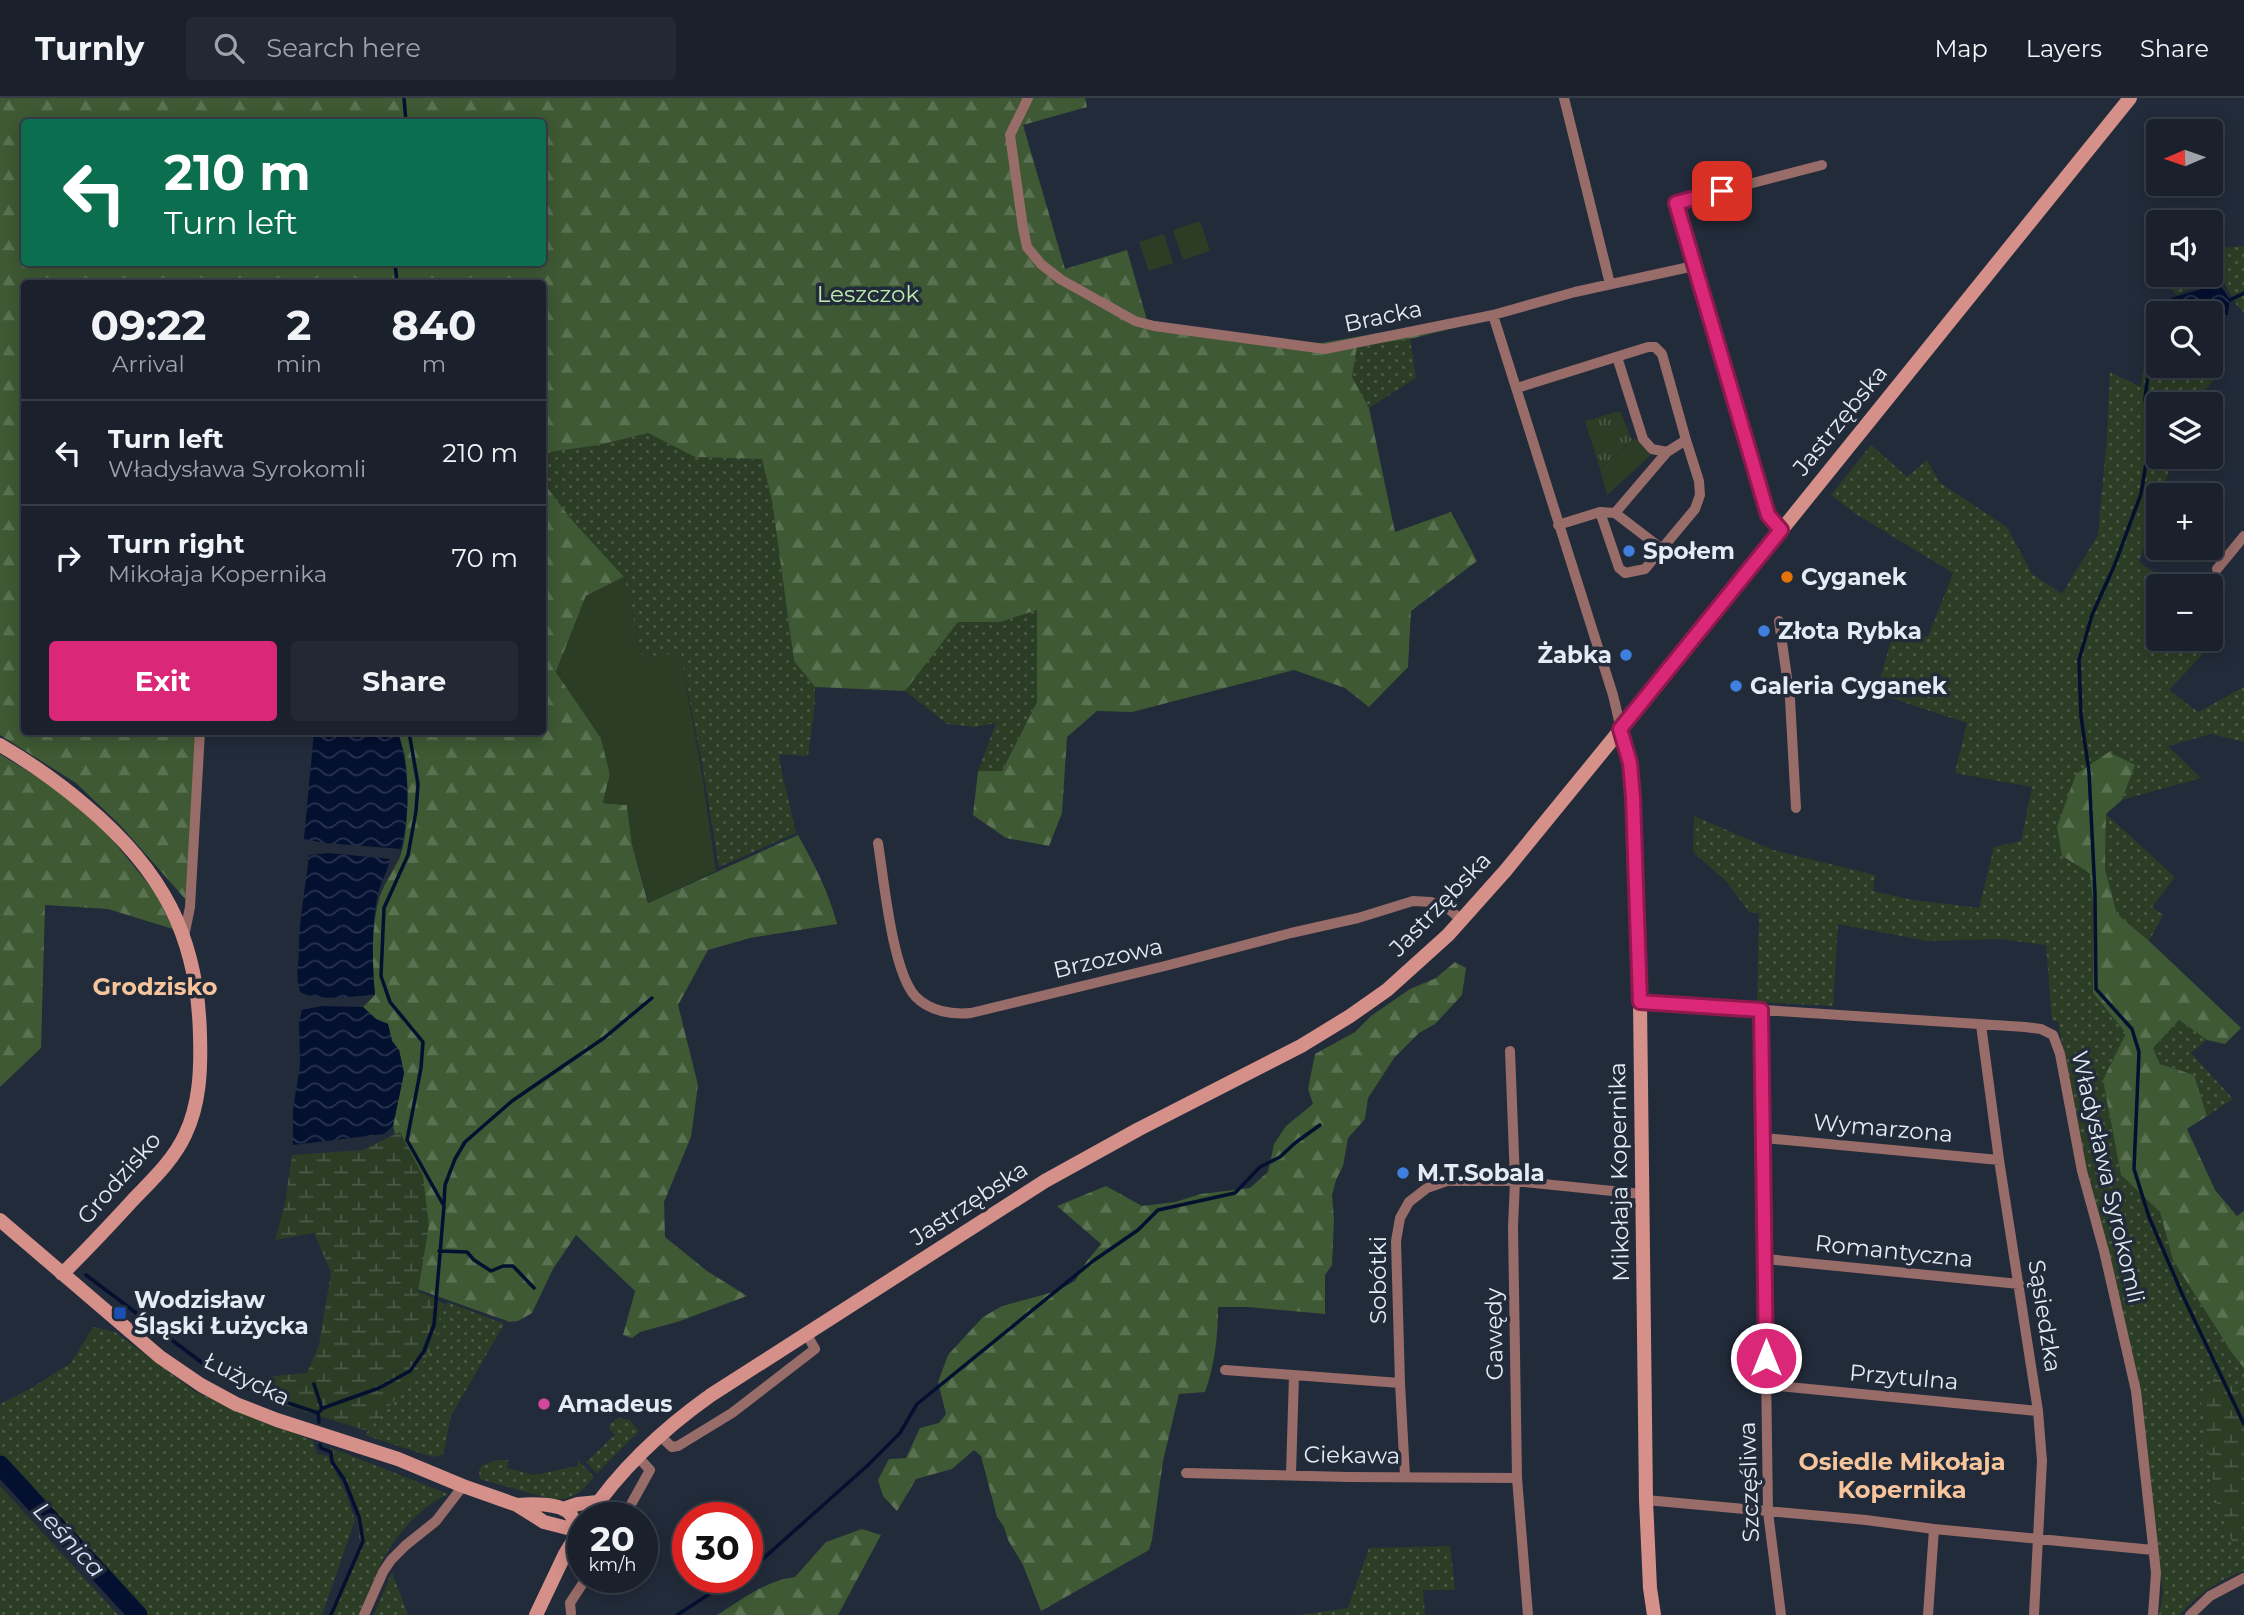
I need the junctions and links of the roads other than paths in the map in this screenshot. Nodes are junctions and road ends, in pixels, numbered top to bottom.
1 (1028, 98) edge
2 (1564, 98) edge
3 (2130, 98) edge
4 (1822, 165) dead end
5 (1694, 266) junction
6 (1610, 284) junction
7 (1493, 315) junction
8 (1617, 357) junction
9 (1517, 388) junction
10 (1686, 440) junction
11 (1667, 452) junction
12 (1600, 512) junction
13 (1615, 513) junction
14 (1559, 525) junction
15 (1781, 530) junction
16 (2244, 536) edge
17 (1662, 549) junction
18 (2217, 569) dead end
19 (1779, 621) dead end
20 (1620, 729) junction
21 (200, 735) edge
22 (0, 745) edge
23 (1796, 808) dead end
24 (878, 843) dead end
25 (1463, 920) junction
26 (184, 937) junction
27 (1640, 1002) junction
28 (1761, 1010) junction
29 (1981, 1025) junction
30 (1510, 1051) dead end
31 (1764, 1138) junction
32 (1999, 1160) junction
33 (1515, 1181) junction
34 (1642, 1194) junction
35 (0, 1220) edge
36 (1766, 1259) junction
37 (62, 1274) junction
38 (2019, 1284) junction
39 (806, 1333) junction
40 (1225, 1370) dead end
41 (1294, 1374) junction
42 (1400, 1382) junction
43 (1767, 1385) junction
44 (2038, 1411) junction
45 (659, 1435) junction
46 (637, 1456) junction
47 (1186, 1473) dead end
48 (1291, 1475) junction
49 (1405, 1476) junction
50 (1517, 1478) junction
51 (463, 1486) junction
52 (1646, 1500) junction
53 (598, 1502) edge
54 (632, 1502) edge
55 (517, 1505) junction
56 (567, 1508) edge
57 (563, 1509) junction
58 (567, 1512) edge
59 (1768, 1512) junction
60 (551, 1524) junction
61 (567, 1526) edge
62 (1934, 1529) junction
63 (2039, 1539) junction
64 (2153, 1549) junction
65 (567, 1551) edge
66 (565, 1554) junction
67 (2244, 1578) edge
68 (576, 1593) edge
69 (571, 1613) dead end
70 (364, 1615) edge
71 (536, 1615) edge
72 (1528, 1615) edge
73 (1654, 1615) edge
74 (1782, 1615) edge
75 (1928, 1615) edge
76 (2034, 1615) edge
77 (2153, 1615) edge
78 (2190, 1615) edge

1 - 7 street, Bracka
2 - 6 street
3 - 15 main road, Jastrzębska
4 - 5 street
5 - 6 street, Bracka
5 - 15 street
6 - 7 street, Bracka
7 - 9 street
8 - 9 street
8 - 10 street
8 - 11 street
9 - 14 street
10 - 11 street
10 - 17 street
11 - 13 street
12 - 13 street
12 - 14 street
12 - 17 street
13 - 17 street
14 - 20 street
15 - 20 main road, Jastrzębska
16 - 18 street
19 - 23 street
20 - 25 main road, Jastrzębska
20 - 27 main road, Mikołaja Kopernika
21 - 26 street, Grodzisko
22 - 26 main road, Grodzisko
24 - 25 street, Brzozowa
25 - 39 main road, Jastrzębska
26 - 37 main road, Grodzisko
27 - 28 street, Władysława Syrokomli
27 - 34 main road, Mikołaja Kopernika
28 - 29 street, Władysława Syrokomli
28 - 31 street, Szczęśliwa
29 - 32 street, Sąsiedzka
29 - 64 street, Władysława Syrokomli
30 - 33 street, Gawędy
31 - 32 street, Wymarzona
31 - 36 street, Szczęśliwa
32 - 38 street, Sąsiedzka
33 - 34 street, Sobótki
33 - 42 street, Sobótki
33 - 50 street, Gawędy
34 - 52 main road, Mikołaja Kopernika
35 - 37 main road, Łużycka
36 - 38 street, Romantyczna
36 - 43 street, Szczęśliwa
37 - 51 main road, Łużycka
38 - 44 street, Sąsiedzka
39 - 45 main road, Jastrzębska
39 - 45 street
40 - 41 street
41 - 42 street
41 - 48 street
42 - 49 street, Sobótki
43 - 44 street, Przytulna
43 - 59 street, Szczęśliwa
44 - 63 street, Sąsiedzka
45 - 46 main road, Jastrzębska
46 - 53 main road, Jastrzębska
46 - 54 street
47 - 48 street, Ciekawa
48 - 49 street, Ciekawa
49 - 50 street, Ciekawa
50 - 72 street, Gawędy
51 - 55 main road, Łużycka
51 - 70 street
52 - 59 street
52 - 73 main road, Mikołaja Kopernika
55 - 57 main road, Łużycka
55 - 60 main road, Łużycka
56 - 57 main road, Łużycka
57 - 58 main road
59 - 62 street
59 - 74 street, Szczęśliwa
60 - 61 main road, Łużycka
60 - 66 main road
62 - 63 street
62 - 75 street
63 - 64 street
63 - 76 street, Sąsiedzka
64 - 77 street, Władysława Syrokomli
65 - 66 main road
66 - 71 main road
67 - 78 street
68 - 69 street

